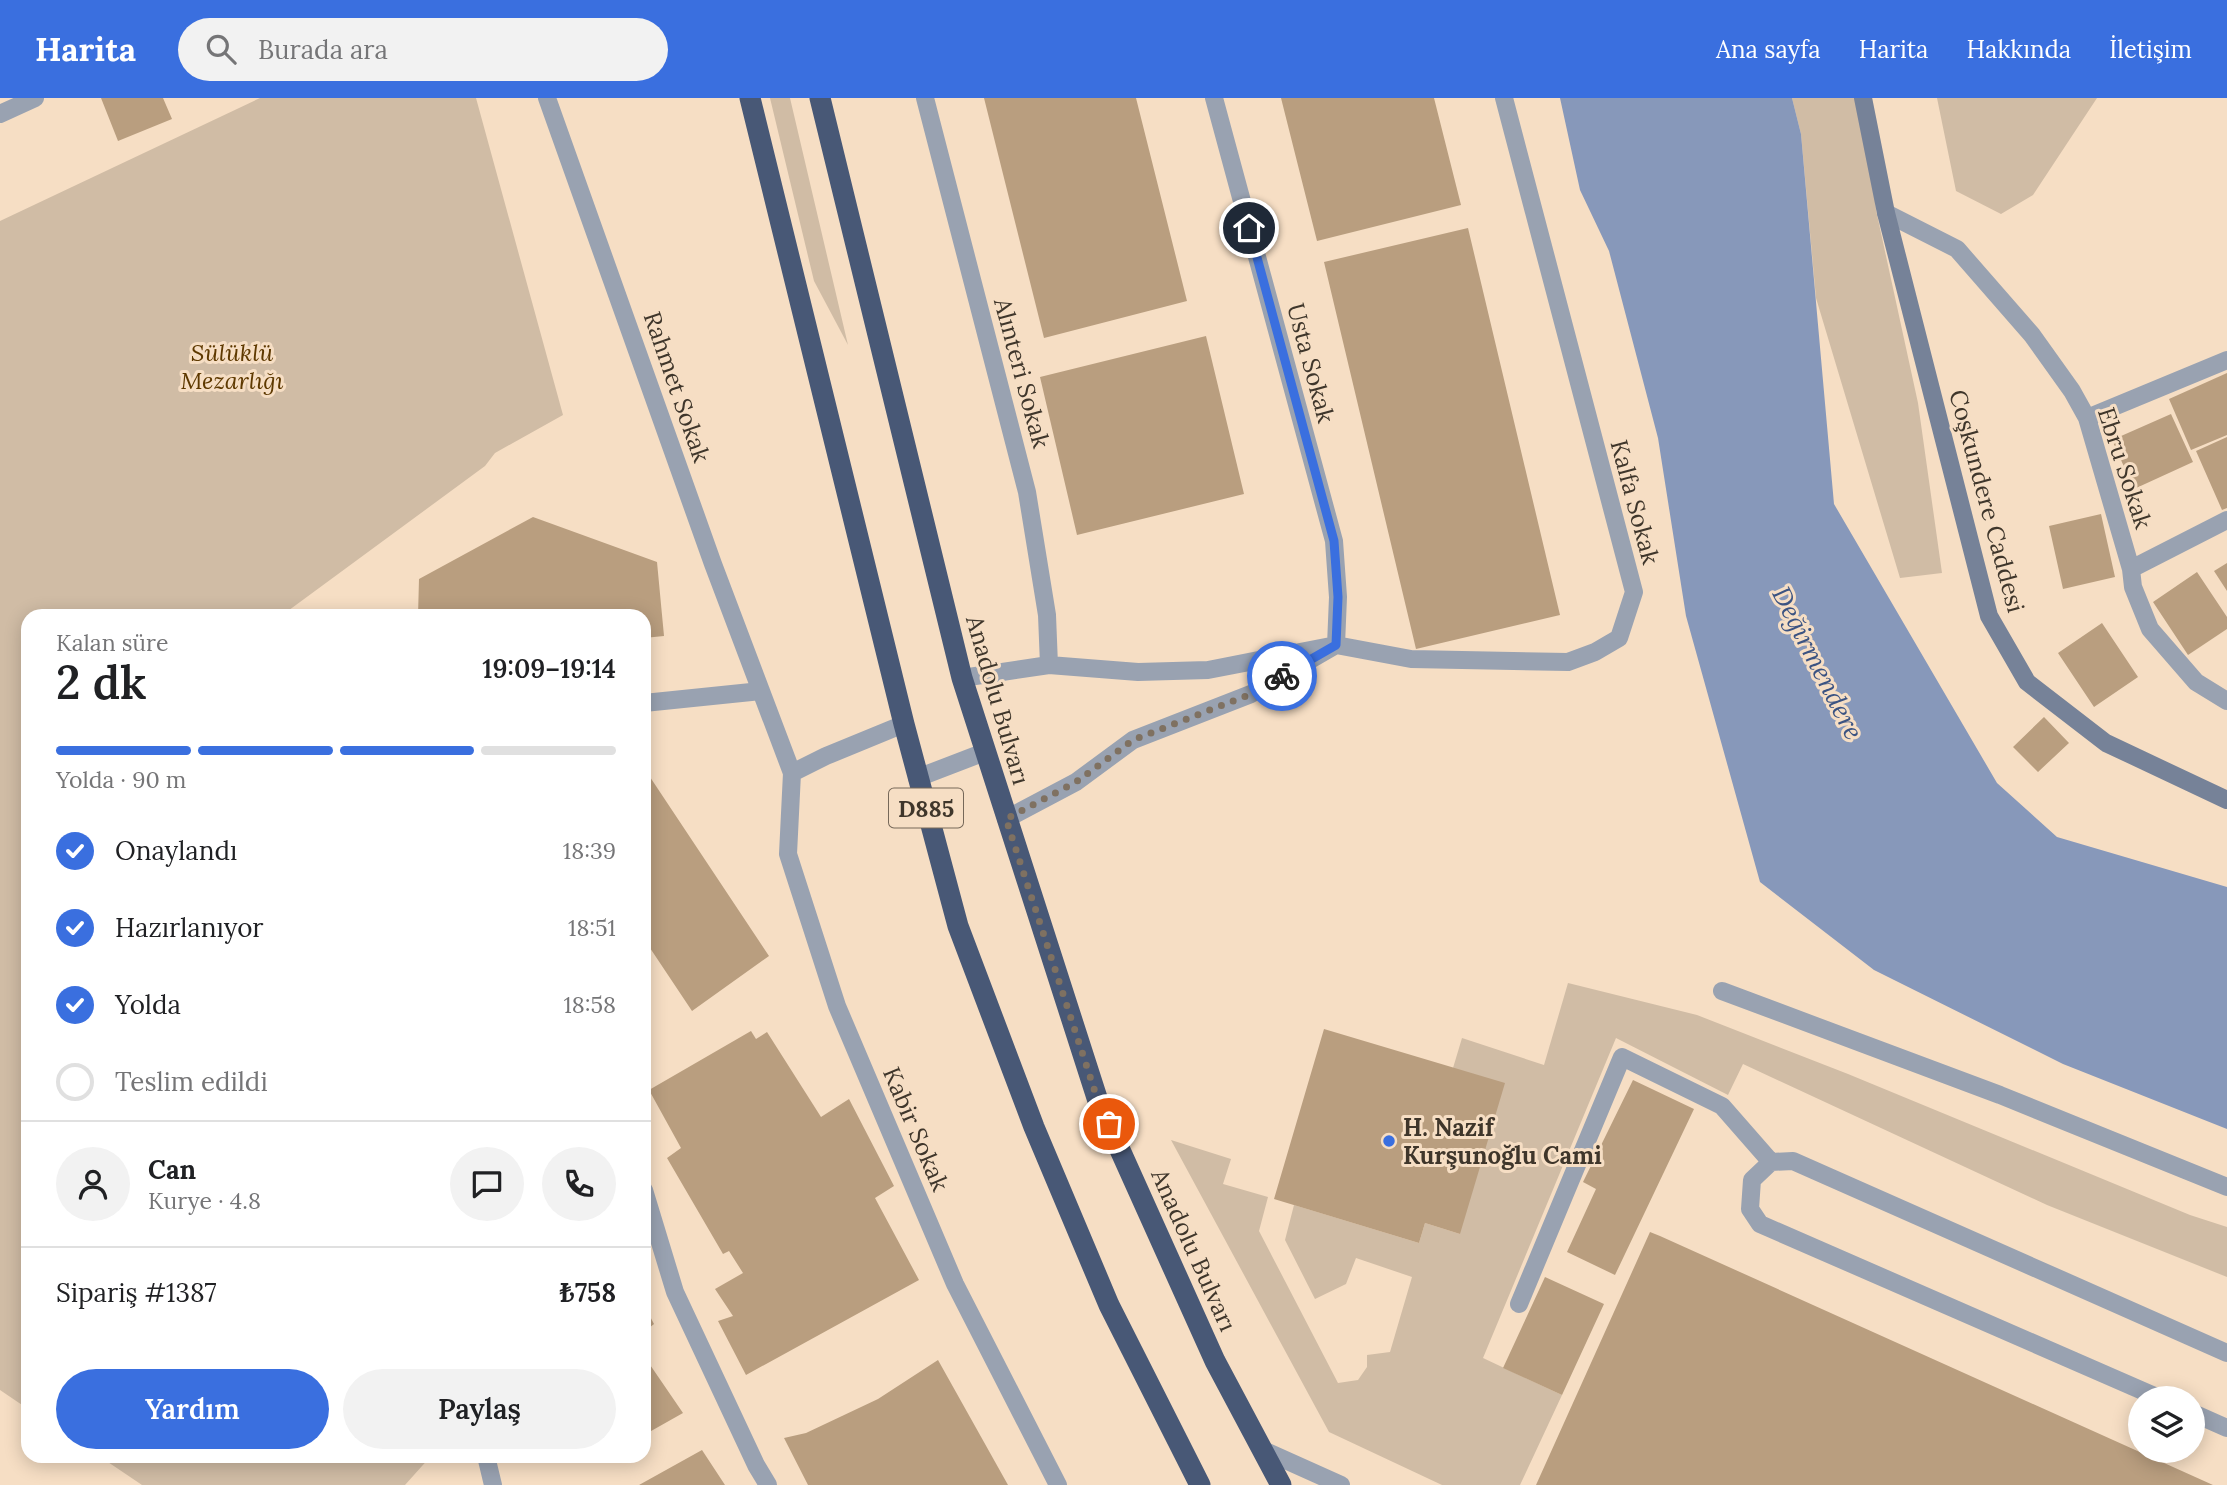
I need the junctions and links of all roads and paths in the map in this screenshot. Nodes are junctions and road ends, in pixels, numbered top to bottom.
1 (35, 98) edge
2 (547, 98) edge
3 (750, 98) edge
4 (820, 98) edge
5 (925, 98) edge
6 (1214, 98) edge
7 (1504, 98) edge
8 (1863, 98) edge
9 (0, 114) edge
10 (1886, 213) junction
11 (2227, 360) edge
12 (2087, 418) junction
13 (2227, 520) edge
14 (2131, 569) junction
15 (1336, 645) junction
16 (1049, 665) junction
17 (962, 678) junction
18 (761, 691) junction
19 (2227, 701) edge
20 (651, 702) edge
21 (904, 724) junction
22 (985, 752) junction
23 (792, 773) junction
24 (917, 778) junction
25 (2227, 800) edge
26 (1006, 819) junction
27 (1722, 991) dead end
28 (1771, 1163) junction
29 (2227, 1187) edge
30 (651, 1213) edge
31 (1519, 1304) dead end
32 (2227, 1353) edge
33 (2131, 1386) edge
34 (2205, 1418) edge
35 (2227, 1428) edge
36 (1263, 1450) junction
37 (488, 1463) edge
38 (493, 1485) edge
39 (768, 1485) edge
40 (1058, 1485) edge
41 (1200, 1485) edge
42 (1281, 1485) edge
43 (1341, 1485) edge

1 - 9 street
2 - 18 street, Rahmet Sokak
3 - 21 highway, D885
4 - 17 highway, Anadolu Bulvarı / D885
5 - 16 street, Alınteri Sokak
6 - 15 street, Usta Sokak
7 - 15 street, Kalfa Sokak
8 - 10 street, Coşkundere Caddesi
10 - 12 street, Ebru Sokak
10 - 25 street, Coşkundere Caddesi
11 - 12 street
12 - 14 street, Ebru Sokak
13 - 14 street
14 - 19 street, Ebru Sokak
15 - 16 street, Kalfa Sokak
15 - 26 street
16 - 17 street, Kalfa Sokak
17 - 22 highway, Anadolu Bulvarı / D885
18 - 20 street
18 - 23 street, Kabir Sokak
21 - 23 street
21 - 24 highway, D885
22 - 24 street
22 - 26 highway, Anadolu Bulvarı / D885
23 - 40 street, Kabir Sokak
24 - 41 highway, D885
26 - 36 highway, Anadolu Bulvarı / D885
27 - 29 street
28 - 31 street
28 - 32 street
28 - 33 street
30 - 39 street
34 - 35 street
36 - 42 highway, Anadolu Bulvarı / D885
36 - 43 street
37 - 38 street

